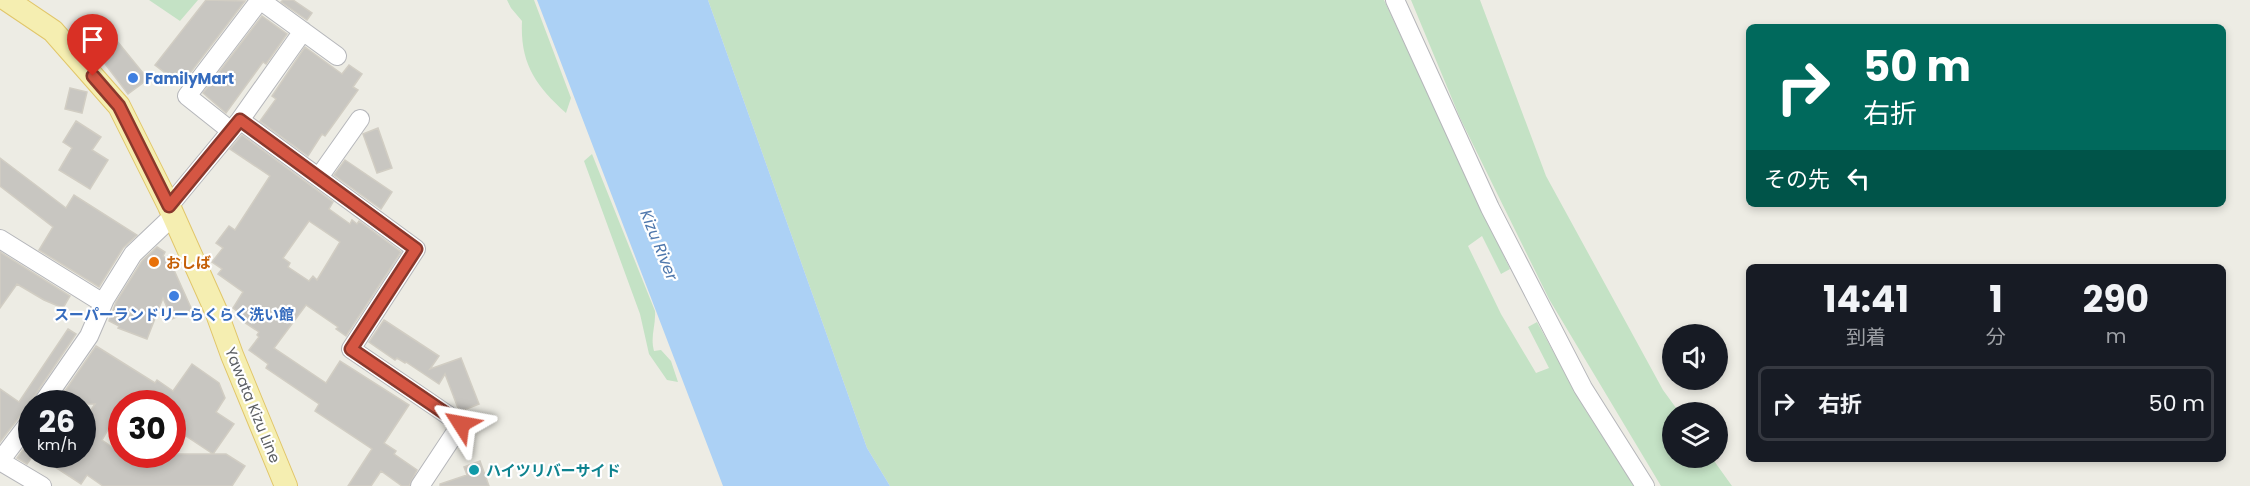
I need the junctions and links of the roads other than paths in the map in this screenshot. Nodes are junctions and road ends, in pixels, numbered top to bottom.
1 (8, 0) edge
2 (1395, 0) edge
3 (303, 32) junction
4 (337, 56) dead end
5 (360, 119) dead end
6 (236, 125) junction
7 (319, 177) junction
8 (171, 211) junction
9 (0, 240) edge
10 (103, 303) junction
11 (52, 390) edge
12 (18, 437) edge
13 (0, 461) edge
14 (42, 486) edge
15 (286, 486) edge
16 (420, 486) edge
17 (1645, 486) edge

1 - 8 main road, Yawata Kizu Line
2 - 17 street
3 - 4 street
3 - 6 street
3 - 6 street
5 - 7 street
6 - 7 street
6 - 8 street
7 - 16 street
8 - 10 street
8 - 15 main road, Yawata Kizu Line
9 - 10 street
10 - 11 street
12 - 13 street
13 - 14 street

